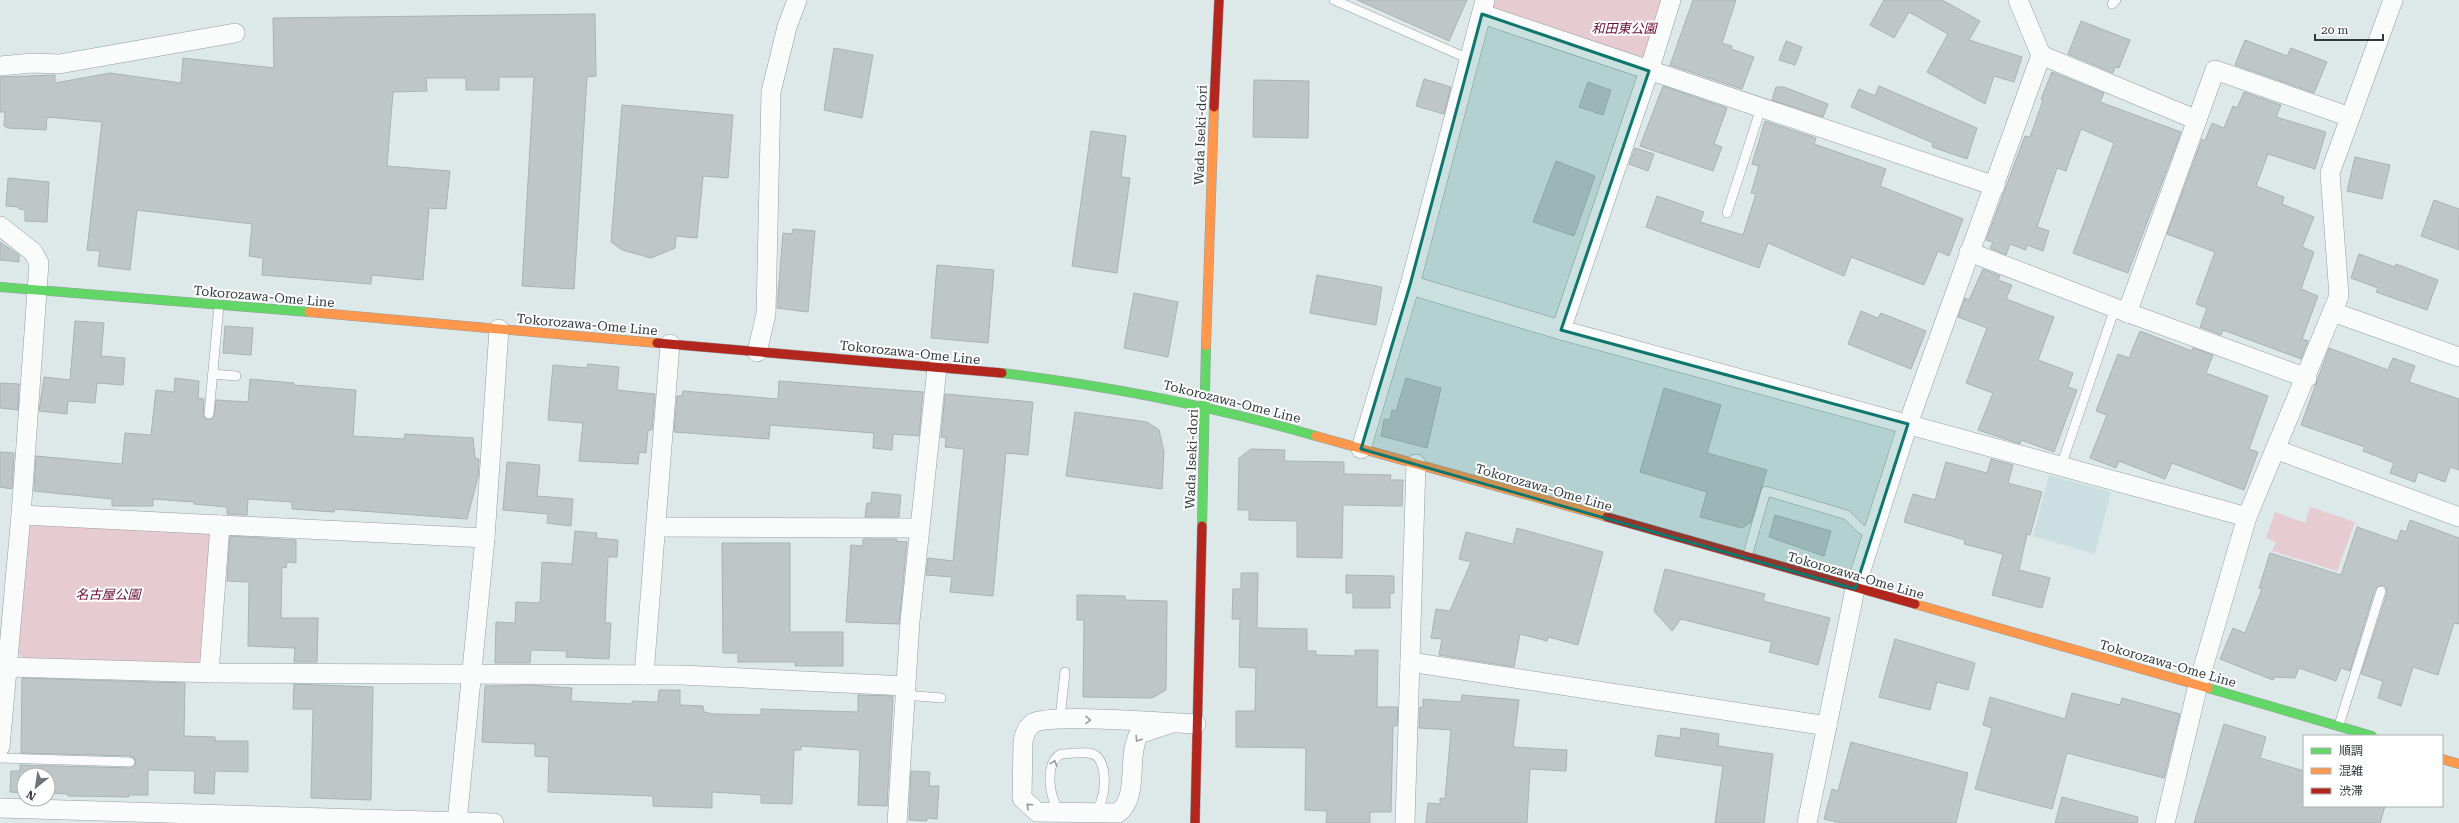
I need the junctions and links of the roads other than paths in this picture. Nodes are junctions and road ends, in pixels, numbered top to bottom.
1 (797, 0) edge
2 (1219, 0) edge
3 (1334, 0) edge
4 (1671, 0) edge
5 (2018, 0) edge
6 (2393, 0) edge
7 (1484, 7) edge
8 (235, 33) dead end
9 (2041, 55) junction
10 (1469, 59) junction
11 (0, 66) edge
12 (1649, 71) junction
13 (1761, 108) junction
14 (2350, 117) junction
15 (2197, 120) junction
16 (1995, 186) junction
17 (1727, 213) dead end
18 (0, 226) edge
19 (1969, 252) junction
20 (1410, 284) junction
21 (0, 287) edge
22 (38, 290) junction
23 (219, 305) junction
24 (2121, 311) junction
25 (2333, 312) junction
26 (500, 329) junction
27 (1561, 330) junction
28 (670, 344) junction
29 (757, 352) junction
30 (2459, 357) edge
31 (937, 368) junction
32 (213, 374) junction
33 (236, 376) dead end
34 (2307, 378) junction
35 (1206, 405) junction
36 (209, 414) dead end
37 (1908, 424) junction
38 (1361, 449) junction
39 (2275, 449) junction
40 (1416, 464) junction
41 (2061, 466) junction
42 (21, 515) junction
43 (2247, 517) junction
44 (2459, 517) edge
45 (220, 525) junction
46 (656, 527) junction
47 (919, 528) junction
48 (1873, 533) junction
49 (485, 538) junction
50 (1746, 558) junction
51 (1855, 589) junction
52 (2381, 591) dead end
53 (1410, 662) junction
54 (6, 667) junction
55 (1065, 672) dead end
56 (209, 673) junction
57 (472, 674) junction
58 (644, 675) junction
59 (2198, 685) junction
60 (905, 690) junction
61 (941, 698) dead end
62 (1060, 719) junction
63 (1172, 723) junction
64 (1196, 724) junction
65 (2338, 725) junction
66 (1827, 726) junction
67 (2369, 735) edge
68 (0, 747) edge
69 (0, 758) edge
70 (2443, 758) edge
71 (130, 762) dead end
72 (2459, 764) edge
73 (0, 808) edge
74 (1061, 813) junction
75 (1092, 814) junction
76 (457, 822) junction
77 (494, 823) edge
78 (897, 823) edge
79 (1195, 823) edge
80 (1405, 823) edge
81 (1807, 823) edge
82 (2165, 823) edge

1 - 29 street
2 - 35 main road, Wada Iseki-dori
3 - 10 lane
4 - 12 street
5 - 9 street
6 - 14 street
7 - 10 street
7 - 12 street
8 - 11 street
9 - 15 street
9 - 16 street
10 - 20 street
12 - 13 street
12 - 27 street
13 - 16 street
13 - 17 lane
14 - 15 street
14 - 25 street
15 - 24 street
16 - 19 street
18 - 22 street
19 - 24 street
19 - 37 street
20 - 27 street
20 - 38 street
21 - 22 main road, Tokorozawa-Ome Line
22 - 23 main road, Tokorozawa-Ome Line
22 - 42 street
23 - 26 main road, Tokorozawa-Ome Line
23 - 32 lane
24 - 34 street
24 - 41 lane
25 - 30 street
25 - 34 street
26 - 28 main road, Tokorozawa-Ome Line
26 - 49 street
27 - 37 street
28 - 29 main road, Tokorozawa-Ome Line
28 - 46 street
29 - 31 main road, Tokorozawa-Ome Line
31 - 35 main road, Tokorozawa-Ome Line
31 - 47 street
32 - 33 lane
32 - 36 lane
34 - 39 street
35 - 38 main road, Tokorozawa-Ome Line
35 - 64 main road, Wada Iseki-dori
37 - 41 street
37 - 48 street
38 - 40 main road, Tokorozawa-Ome Line
39 - 43 street
39 - 44 street
40 - 50 main road, Tokorozawa-Ome Line
40 - 53 street
41 - 43 street
42 - 45 street
42 - 54 street
43 - 59 street
45 - 49 street
45 - 56 street
46 - 47 street
46 - 58 street
47 - 60 street
48 - 50 lane
48 - 51 street
49 - 57 street
50 - 51 main road, Tokorozawa-Ome Line
51 - 59 main road, Tokorozawa-Ome Line
51 - 66 street
52 - 65 lane
53 - 66 street
53 - 80 street
54 - 56 street
54 - 68 street
55 - 62 lane
56 - 57 street
57 - 58 street
57 - 76 street
58 - 60 street
59 - 65 main road, Tokorozawa-Ome Line
59 - 82 street
60 - 61 lane
60 - 78 street
62 -> 63 street
74 -> 62 street
63 - 64 street
63 -> 75 street
64 - 79 main road, Wada Iseki-dori
65 - 67 main road, Tokorozawa-Ome Line
66 - 81 street
69 - 71 lane
70 - 72 main road
73 - 76 street
74 - 75 street
74 -> 75 lane
76 - 77 street

